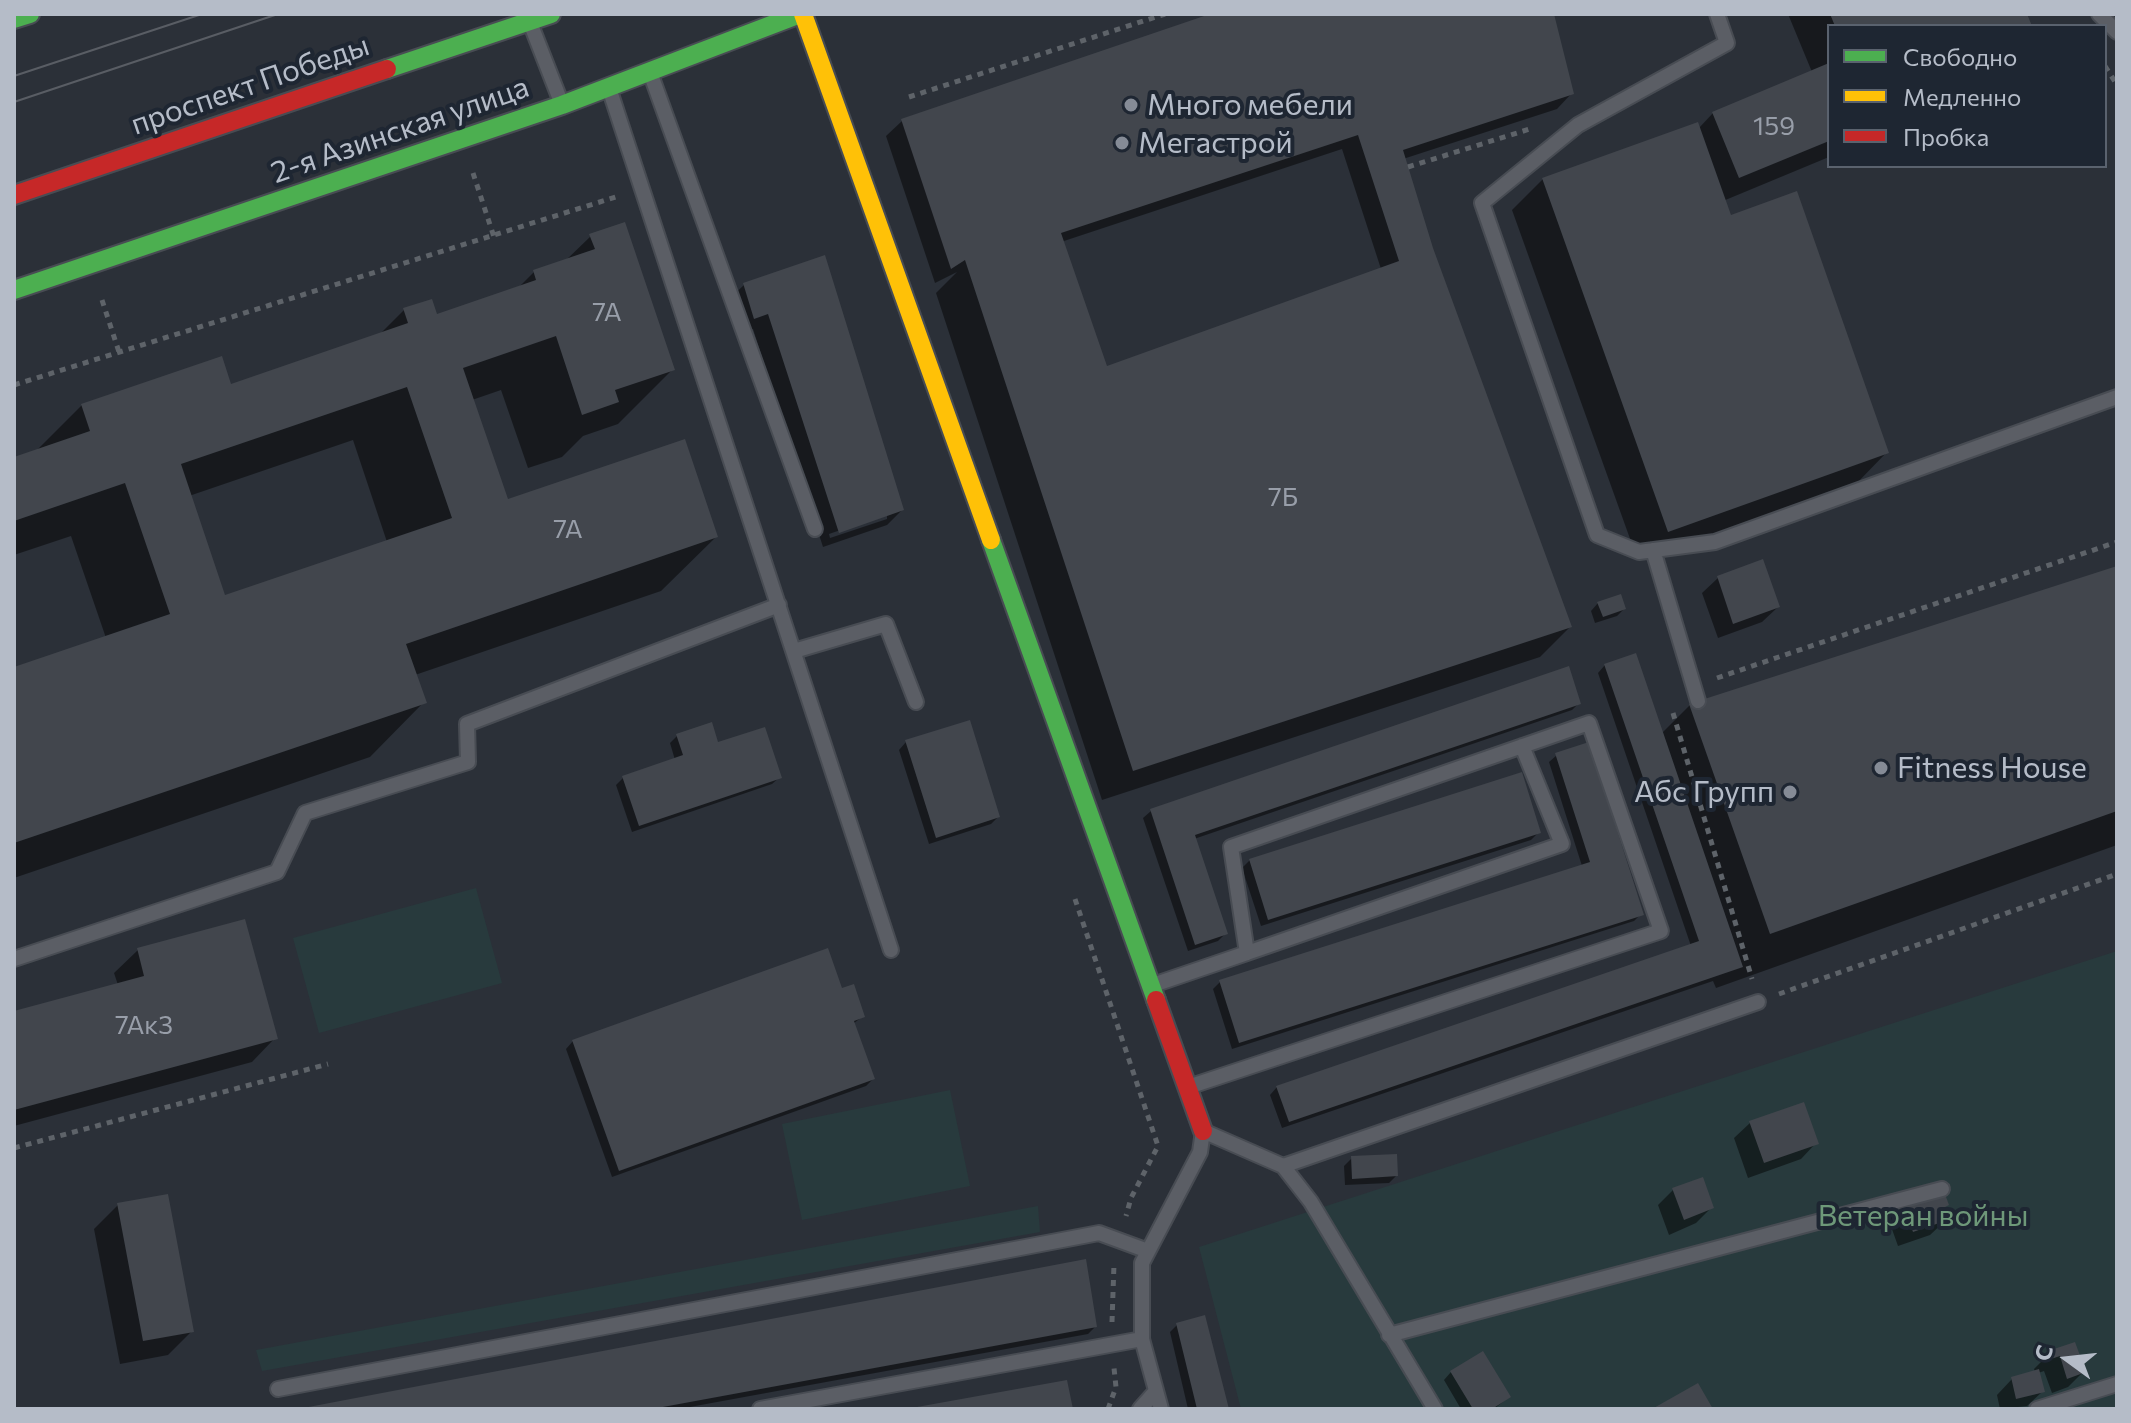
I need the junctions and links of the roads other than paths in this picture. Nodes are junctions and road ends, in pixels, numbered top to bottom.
1 (30, 14) edge
2 (551, 14) edge
3 (802, 14) edge
4 (1717, 14) edge
5 (2099, 14) edge
6 (14, 19) edge
7 (530, 21) junction
8 (2117, 32) edge
9 (650, 73) junction
10 (608, 88) junction
11 (562, 105) junction
12 (14, 195) edge
13 (14, 290) edge
14 (2117, 397) edge
15 (815, 529) dead end
16 (1653, 550) junction
17 (779, 605) junction
18 (794, 651) junction
19 (1696, 693) road end
20 (916, 702) dead end
21 (1522, 746) junction
22 (891, 950) dead end
23 (1247, 953) junction
24 (14, 959) edge
25 (1151, 986) junction
26 (1758, 1002) road end
27 (1188, 1087) junction
28 (1203, 1131) junction
29 (1283, 1166) junction
30 (1942, 1189) dead end
31 (1148, 1251) junction
32 (1389, 1335) junction
33 (1142, 1339) junction
34 (2117, 1384) edge
35 (278, 1389) dead end
36 (1156, 1391) junction
37 (760, 1409) edge
38 (1140, 1409) edge
39 (1161, 1409) edge
40 (1435, 1409) edge
41 (2037, 1409) edge

1 - 6 street
2 - 7 street, проспект Победы
3 - 9 street, 2-я Азинская улица
3 - 25 street
4 - 16 lane
5 - 8 lane
7 - 11 lane
7 - 12 street, проспект Победы
9 - 10 street, 2-я Азинская улица
9 - 15 lane
10 - 11 street, 2-я Азинская улица
10 - 17 lane
11 - 13 street, 2-я Азинская улица
14 - 16 lane
16 - 19 lane
17 - 18 lane
17 - 24 lane
18 - 20 lane
18 - 22 lane
21 - 23 lane
21 - 23 lane
21 - 27 lane
23 - 25 lane
25 - 27 street
26 - 29 lane
27 - 28 street
28 - 29 lane
28 - 31 lane
29 - 32 lane
30 - 32 lane
31 - 33 lane
31 - 35 lane
32 - 40 lane
33 - 36 lane
33 - 37 lane
34 - 41 lane
36 - 38 lane
36 - 39 lane

